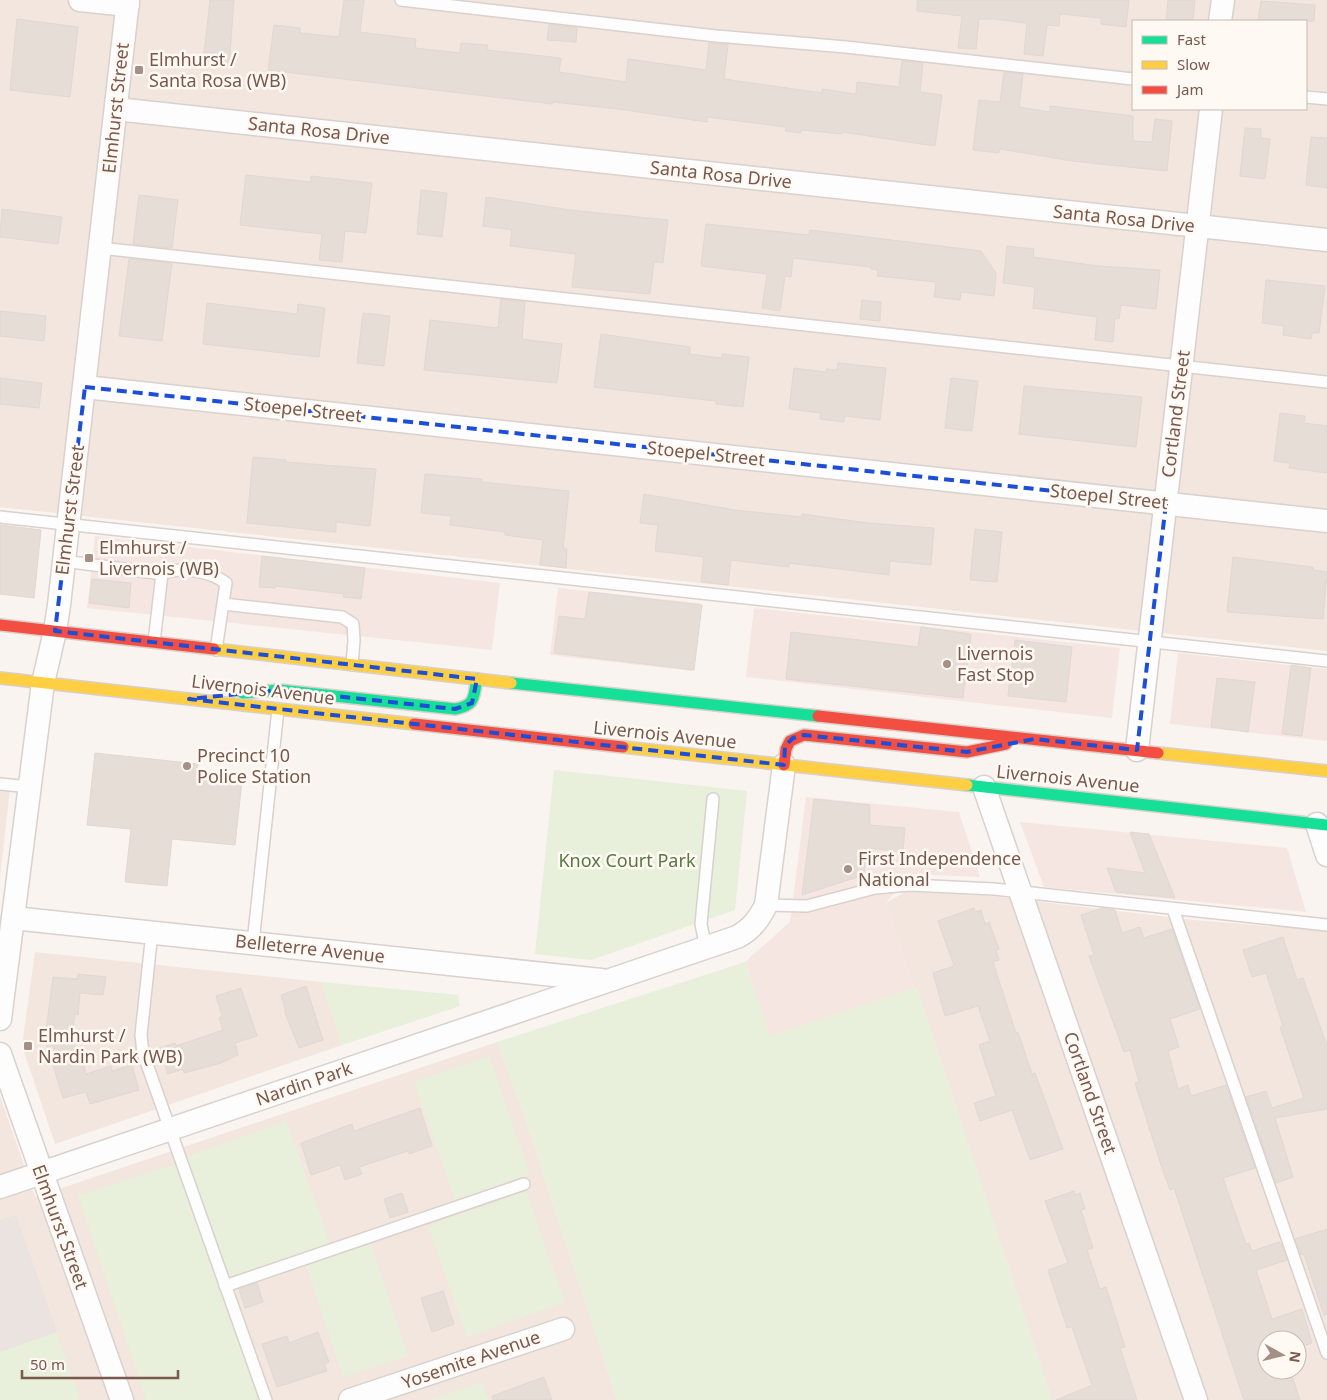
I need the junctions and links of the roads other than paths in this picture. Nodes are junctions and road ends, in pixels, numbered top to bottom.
1 (80, 0) edge
2 (401, 0) edge
3 (1223, 0) edge
4 (128, 3) edge
5 (1220, 20) edge
6 (1132, 79) edge
7 (1307, 96) edge
8 (1327, 99) edge
9 (116, 109) junction
10 (1211, 110) edge
11 (1198, 226) junction
12 (1327, 240) edge
13 (100, 248) junction
14 (1182, 366) junction
15 (1327, 382) edge
16 (85, 387) junction
17 (1166, 503) junction
18 (0, 517) edge
19 (1327, 521) edge
20 (68, 525) junction
21 (64, 561) junction
22 (162, 574) junction
23 (223, 604) junction
24 (0, 624) edge
25 (55, 631) junction
26 (1150, 641) junction
27 (154, 643) junction
28 (216, 650) junction
29 (1327, 661) edge
30 (352, 665) junction
31 (0, 678) edge
32 (476, 679) junction
33 (43, 683) junction
34 (280, 690) junction
35 (189, 699) junction
36 (278, 709) junction
37 (1034, 739) junction
38 (1138, 750) junction
39 (784, 765) junction
40 (1327, 770) edge
41 (0, 784) edge
42 (30, 787) junction
43 (984, 787) junction
44 (713, 799) dead end
45 (1322, 824) edge
46 (1327, 855) edge
47 (1021, 893) junction
48 (766, 905) junction
49 (1173, 909) junction
50 (13, 918) junction
51 (1327, 925) edge
52 (152, 932) junction
53 (253, 943) junction
54 (706, 948) junction
55 (607, 981) junction
56 (0, 1019) edge
57 (0, 1054) edge
58 (170, 1129) junction
59 (41, 1173) junction
60 (524, 1184) dead end
61 (0, 1187) edge
62 (225, 1286) junction
63 (563, 1329) dead end
64 (1327, 1353) edge
65 (122, 1400) edge
66 (266, 1400) edge
67 (350, 1400) edge
68 (1196, 1400) edge

1 - 4 street
2 - 6 lane
3 - 5 street
4 - 9 street, Elmhurst Street
7 - 8 lane
9 - 11 street, Santa Rosa Drive
9 - 13 street, Elmhurst Street
10 - 11 street, Cortland Street
11 - 12 street, Santa Rosa Drive
11 - 14 street, Cortland Street
13 - 14 lane
13 - 16 street, Elmhurst Street
14 - 15 lane
14 - 17 street, Cortland Street
16 - 17 street, Stoepel Street
16 - 20 street, Elmhurst Street
17 - 19 street, Stoepel Street
17 - 26 street, Cortland Street
18 - 20 lane
20 - 21 street, Elmhurst Street
20 - 26 lane
21 - 22 lane
21 - 25 street, Elmhurst Street
22 - 23 lane
22 - 27 lane
23 - 28 lane
23 - 30 lane
24 - 25 main road, Livernois Avenue
25 - 27 main road, Livernois Avenue
25 - 33 street, Elmhurst Street
26 - 29 lane
26 - 38 street, Cortland Street
27 - 28 main road, Livernois Avenue
28 - 30 main road, Livernois Avenue
30 - 32 main road, Livernois Avenue
31 - 33 main road, Livernois Avenue
32 - 34 main road
32 - 37 main road, Livernois Avenue
33 - 35 main road, Livernois Avenue
33 - 42 street, Elmhurst Street
34 - 35 main road
34 - 36 lane
35 - 36 main road, Livernois Avenue
36 - 39 main road, Livernois Avenue
36 - 53 lane
37 - 38 main road, Livernois Avenue
37 - 39 main road
38 - 40 main road, Livernois Avenue
39 - 43 main road, Livernois Avenue
39 - 48 street
41 - 42 lane
42 - 50 street, Elmhurst Street
43 - 45 main road, Livernois Avenue
43 - 47 street, Cortland Street
44 - 54 lane
45 - 46 street
47 - 48 lane
47 - 49 lane
47 - 68 street, Cortland Street
48 - 54 street, Nardin Park
49 - 51 lane
49 - 64 lane
50 - 52 street, Belleterre Avenue
50 - 56 street, Elmhurst Street
52 - 53 street, Belleterre Avenue
52 - 58 lane
53 - 55 street, Belleterre Avenue
54 - 55 street, Nardin Park
55 - 58 street, Nardin Park
57 - 59 street, Elmhurst Street
58 - 59 street, Nardin Park
58 - 62 lane
59 - 61 street, Nardin Park
59 - 65 street, Elmhurst Street
60 - 62 lane
62 - 66 lane
63 - 67 street, Yosemite Avenue

